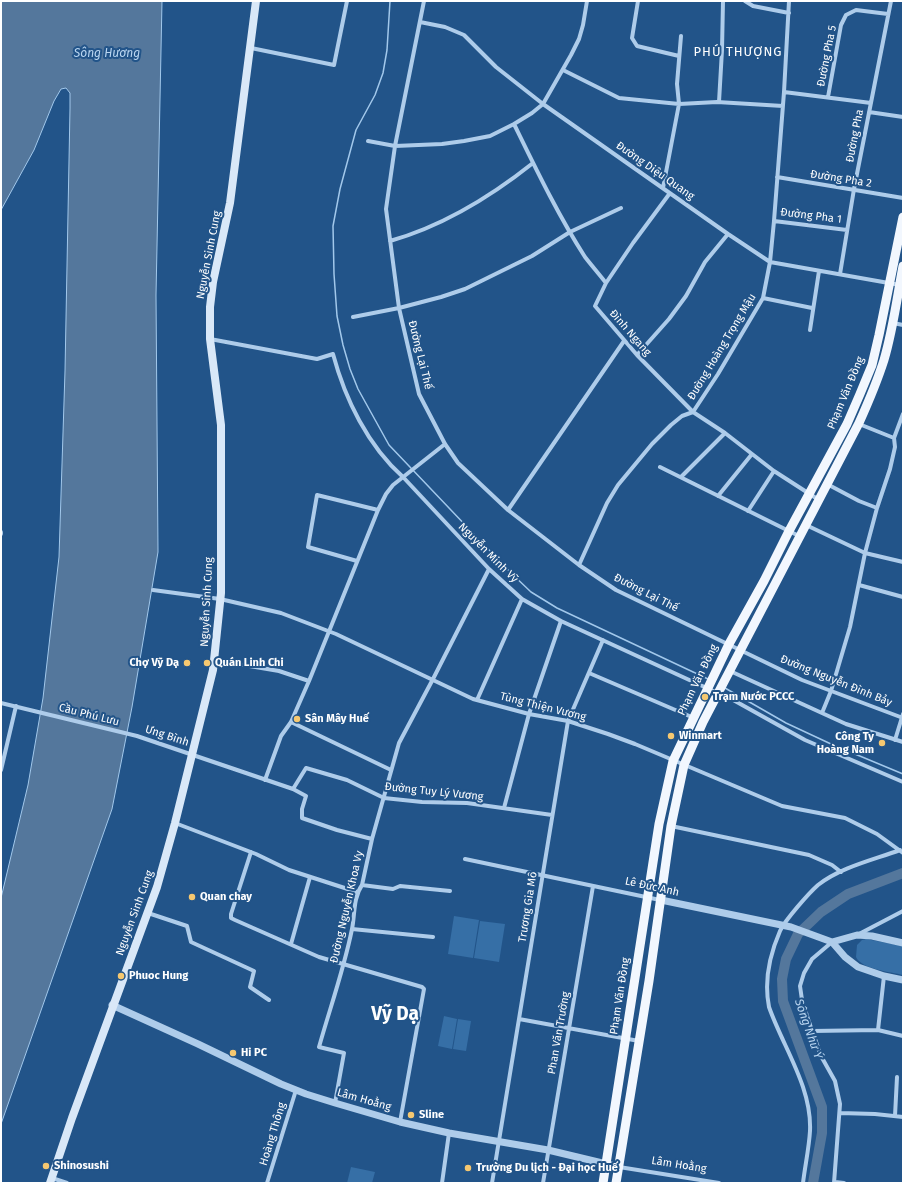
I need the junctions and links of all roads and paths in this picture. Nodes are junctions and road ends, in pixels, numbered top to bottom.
1 (256, 1) edge
2 (347, 1) edge
3 (424, 1) edge
4 (587, 1) edge
5 (638, 1) edge
6 (723, 1) edge
7 (745, 1) edge
8 (789, 1) edge
9 (891, 1) edge
10 (789, 13) junction
11 (888, 14) junction
12 (420, 22) junction
13 (681, 36) dead end
14 (251, 48) junction
15 (679, 56) junction
16 (563, 70) junction
17 (784, 92) junction
18 (828, 97) junction
19 (719, 102) junction
20 (871, 103) junction
21 (543, 104) junction
22 (679, 104) junction
23 (783, 106) junction
24 (869, 112) junction
25 (903, 117) edge
26 (514, 124) junction
27 (368, 142) dead end
28 (395, 146) junction
29 (533, 163) junction
30 (777, 177) junction
31 (663, 188) junction
32 (854, 189) junction
33 (670, 193) junction
34 (903, 198) edge
35 (621, 208) dead end
36 (903, 217) edge
37 (774, 221) junction
38 (846, 230) junction
39 (570, 232) junction
40 (728, 234) junction
41 (390, 241) junction
42 (770, 262) junction
43 (903, 266) edge
44 (819, 271) junction
45 (840, 274) junction
46 (890, 282) junction
47 (606, 283) junction
48 (901, 285) edge
49 (763, 298) junction
50 (399, 308) junction
51 (812, 308) junction
52 (353, 317) dead end
53 (893, 323) junction
54 (903, 325) edge
55 (810, 330) dead end
56 (210, 339) junction
57 (624, 341) junction
58 (637, 355) junction
59 (693, 412) junction
60 (903, 417) edge
61 (859, 423) junction
62 (725, 433) junction
63 (894, 438) junction
64 (445, 444) junction
65 (752, 454) junction
66 (660, 467) dead end
67 (774, 471) junction
68 (681, 477) junction
69 (403, 478) junction
70 (827, 484) junction
71 (810, 495) junction
72 (718, 496) junction
73 (818, 500) junction
74 (877, 508) junction
75 (378, 510) junction
76 (508, 510) junction
77 (748, 511) junction
78 (805, 525) junction
79 (789, 531) junction
80 (799, 536) junction
81 (865, 553) junction
82 (357, 561) junction
83 (903, 562) edge
84 (579, 565) junction
85 (489, 569) junction
86 (859, 585) junction
87 (153, 590) dead end
88 (903, 597) edge
89 (220, 599) junction
90 (522, 599) junction
91 (561, 621) junction
92 (328, 631) junction
93 (603, 640) junction
94 (729, 644) junction
95 (740, 650) junction
96 (214, 660) junction
97 (730, 671) junction
98 (589, 673) junction
99 (433, 679) junction
100 (309, 681) junction
101 (710, 683) junction
102 (721, 688) junction
103 (831, 691) junction
104 (477, 700) junction
105 (1, 703) edge
106 (16, 706) junction
107 (822, 713) junction
108 (529, 714) junction
109 (903, 716) edge
110 (693, 718) junction
111 (568, 721) junction
112 (291, 722) junction
113 (703, 722) junction
114 (137, 736) joint
115 (895, 740) junction
116 (903, 742) edge
117 (192, 754) junction
118 (673, 761) junction
119 (684, 765) junction
120 (1, 770) edge
121 (391, 770) junction
122 (265, 780) junction
123 (903, 782) edge
124 (293, 789) junction
125 (384, 798) junction
126 (504, 808) junction
127 (552, 815) junction
128 (175, 823) junction
129 (671, 826) junction
130 (372, 839) junction
131 (251, 852) junction
132 (902, 852) edge
133 (464, 859) dead end
134 (841, 872) junction
135 (542, 876) junction
136 (310, 877) junction
137 (362, 885) junction
138 (593, 886) junction
139 (450, 891) dead end
140 (357, 892) junction
141 (648, 897) junction
142 (661, 900) junction
143 (903, 912) edge
144 (148, 913) junction
145 (787, 926) junction
146 (352, 929) junction
147 (857, 935) junction
148 (433, 938) dead end
149 (832, 942) junction
150 (903, 943) edge
151 (291, 944) junction
152 (343, 965) junction
153 (884, 976) junction
154 (903, 980) edge
155 (269, 1000) dead end
156 (112, 1005) junction
157 (519, 1019) junction
158 (569, 1028) junction
159 (878, 1030) junction
160 (812, 1031) junction
161 (903, 1036) edge
162 (626, 1039) junction
163 (639, 1042) junction
164 (897, 1077) dead end
165 (296, 1090) junction
166 (334, 1103) junction
167 (840, 1113) junction
168 (895, 1116) junction
169 (903, 1117) edge
170 (400, 1122) junction
171 (449, 1132) junction
172 (498, 1142) junction
173 (548, 1150) junction
174 (606, 1164) junction
175 (618, 1166) junction
176 (51, 1181) edge
177 (67, 1183) edge
178 (267, 1183) edge
179 (442, 1183) edge
180 (492, 1183) edge
181 (543, 1183) edge
182 (603, 1183) edge
183 (616, 1183) edge
184 (719, 1183) edge
185 (802, 1183) edge
186 (835, 1183) edge
187 (844, 1183) edge

1 - 14 main road, Nguyễn Sinh Cung
2 - 14 street
3 - 12 street, Đường Lại Thế
4 - 16 street
5 - 15 street
6 - 19 street
7 - 10 street
8 - 10 street, Đường Hoàng Trọng Mậu
9 - 11 street, Đường Pha
10 - 17 street, Đường Hoàng Trọng Mậu
11 - 18 street, Đường Pha 5
11 - 20 street, Đường Pha
12 - 21 street, Đường Diệu Quang
12 - 28 street, Đường Lại Thế
13 - 15 street
14 - 56 main road, Nguyễn Sinh Cung
15 - 22 street
16 - 21 street
16 - 22 street
17 - 18 street
17 - 23 street, Đường Hoàng Trọng Mậu
18 - 20 street
19 - 22 street
19 - 23 street
20 - 24 street, Đường Pha
21 - 26 street
21 - 31 street, Đường Diệu Quang
22 - 31 street
23 - 30 street, Đường Hoàng Trọng Mậu
24 - 25 street
24 - 32 street, Đường Pha
26 - 28 street
26 - 29 street
27 - 28 street
28 - 41 street, Đường Lại Thế
29 - 39 street
29 - 41 street
30 - 32 street, Đường Pha 2
30 - 37 street, Đường Hoàng Trọng Mậu
31 - 33 street, Đường Diệu Quang
32 - 34 street, Đường Pha 2
32 - 38 street, Đường Pha
33 - 40 street, Đường Diệu Quang
33 - 47 street
35 - 39 street
36 - 46 main road, Phạm Văn Đồng
37 - 38 street, Đường Pha 1
37 - 42 street, Đường Hoàng Trọng Mậu
38 - 45 street, Đường Pha
39 - 47 street
39 - 50 street
40 - 42 street, Đường Diệu Quang
40 - 58 street
41 - 50 street, Đường Lại Thế
42 - 44 street, Đường Diệu Quang
42 - 49 street, Đường Hoàng Trọng Mậu
43 - 48 main road, Phạm Văn Đồng
44 - 45 street, Đường Diệu Quang
44 - 51 street
45 - 46 street, Đường Diệu Quang
46 - 48 street, Đường Diệu Quang
46 - 71 main road, Phạm Văn Đồng
47 - 57 street, Đình Ngang
48 - 53 main road, Phạm Văn Đồng
49 - 51 street
49 - 59 street, Đường Hoàng Trọng Mậu
50 - 52 street
50 - 64 street, Đường Lại Thế
51 - 55 street
53 - 54 street
53 - 61 main road, Phạm Văn Đồng
56 - 69 street, Nguyễn Minh Vỹ
56 - 89 main road, Nguyễn Sinh Cung
57 - 58 street, Đình Ngang
57 - 76 street
58 - 59 street, Đình Ngang
59 - 62 street, Đình Ngang
59 - 84 street, Đường Hoàng Trọng Mậu
60 - 63 street
61 - 63 street
61 - 70 main road, Phạm Văn Đồng
62 - 65 street, Đình Ngang
62 - 68 street
63 - 74 street
64 - 69 street
64 - 76 street, Đường Lại Thế
65 - 67 street, Đình Ngang
65 - 72 street
66 - 68 street
67 - 71 street, Đình Ngang
67 - 77 street
68 - 72 street
69 - 75 street
69 - 85 street, Nguyễn Minh Vỹ
70 - 73 main road, Phạm Văn Đồng
70 - 74 street
71 - 73 street, Đình Ngang
71 - 79 main road, Phạm Văn Đồng
72 - 77 street
73 - 78 main road, Phạm Văn Đồng
74 - 81 street
75 - 82 street
75 - 82 street
76 - 84 street, Đường Lại Thế
77 - 79 street
78 - 80 main road, Phạm Văn Đồng
78 - 81 street
79 - 80 street
79 - 94 main road, Phạm Văn Đồng
80 - 95 main road, Phạm Văn Đồng
81 - 83 street
81 - 86 street
82 - 92 street
84 - 94 street, Đường Lại Thế
85 - 90 street, Nguyễn Minh Vỹ
85 - 99 street, Đường Nguyễn Khoa Vy
86 - 88 street
86 - 103 street
87 - 89 street, Tùng Thiện Vương
89 - 92 street, Tùng Thiện Vương
89 - 96 main road, Nguyễn Sinh Cung
90 - 91 street, Nguyễn Minh Vỹ
90 - 104 street
91 - 93 street, Nguyễn Minh Vỹ
91 - 108 street
92 - 99 street, Tùng Thiện Vương
92 - 100 street
93 - 98 street, Trương Gia Mô
93 - 101 street, Nguyễn Minh Vỹ
94 - 95 street, Đường Lại Thế
94 - 101 main road, Phạm Văn Đồng
95 - 97 main road, Phạm Văn Đồng
95 - 103 street, Đường Nguyễn Đình Bảy
96 - 100 street
96 - 117 main road, Nguyễn Sinh Cung
97 - 102 main road, Phạm Văn Đồng
97 - 107 street
98 - 110 street
98 - 111 street, Trương Gia Mô
99 - 104 street, Tùng Thiện Vương
99 - 121 street, Đường Nguyễn Khoa Vy
100 - 112 street
101 - 102 street, Nguyễn Minh Vỹ
101 - 110 main road, Phạm Văn Đồng
102 - 113 main road, Phạm Văn Đồng
102 - 123 street, Nguyễn Minh Vỹ
103 - 107 street
103 - 109 street, Đường Nguyễn Đình Bảy
104 - 108 street, Tùng Thiện Vương
105 - 106 street
106 - 114 street, Cầu Phú Lưu
106 - 120 street
107 - 115 street
108 - 111 street, Tùng Thiện Vương
108 - 126 street
109 - 115 street
110 - 113 street
110 - 118 main road, Phạm Văn Đồng
111 - 118 street, Tùng Thiện Vương
111 - 127 street, Trương Gia Mô
112 - 121 street
112 - 122 street
113 - 119 main road, Phạm Văn Đồng
114 - 117 street, Ưng Bình
115 - 116 street
117 - 122 street
117 - 128 main road, Nguyễn Sinh Cung
118 - 119 street, Tùng Thiện Vương
118 - 141 main road, Phạm Văn Đồng
119 - 129 main road, Phạm Văn Đồng
119 - 132 street, Tùng Thiện Vương
121 - 125 street, Đường Nguyễn Khoa Vy
122 - 124 street
124 - 125 street, Đường Tuy Lý Vương
124 - 130 street
125 - 126 street, Đường Tuy Lý Vương
125 - 130 street, Đường Nguyễn Khoa Vy
126 - 127 street, Đường Tuy Lý Vương
127 - 135 street, Trương Gia Mô
128 - 131 street
128 - 144 main road, Nguyễn Sinh Cung
129 - 134 street
129 - 142 main road, Phạm Văn Đồng
130 - 137 street, Đường Nguyễn Khoa Vy
131 - 136 street
131 - 151 street
132 - 134 street
133 - 135 street, Lê Đức Anh
134 - 145 street
135 - 138 street, Lê Đức Anh
135 - 157 street, Trương Gia Mô
136 - 140 street
136 - 151 street
137 - 139 street
137 - 140 street, Đường Nguyễn Khoa Vy
138 - 141 street, Lê Đức Anh
138 - 158 street, Phan Văn Trường
140 - 146 street, Đường Nguyễn Khoa Vy
141 - 142 street, Lê Đức Anh
141 - 162 main road, Phạm Văn Đồng
142 - 145 street, Lê Đức Anh
142 - 163 main road, Phạm Văn Đồng
143 - 147 street
144 - 155 street
144 - 156 main road, Nguyễn Sinh Cung
145 - 149 street, Lê Đức Anh
145 - 185 street
146 - 148 street
146 - 152 street, Đường Nguyễn Khoa Vy
147 - 149 street
147 - 150 street
149 - 153 street, Lê Đức Anh
149 - 160 street
151 - 152 street
152 - 166 street, Đường Nguyễn Khoa Vy
152 - 170 street
153 - 154 street, Lê Đức Anh
153 - 159 street
156 - 165 street, Lâm Hoằng
156 - 176 main road, Nguyễn Sinh Cung
157 - 158 street
157 - 172 street, Trương Gia Mô
158 - 162 street
158 - 173 street, Phan Văn Trường
159 - 160 street
159 - 161 street
160 - 167 street
162 - 163 street
162 - 174 main road, Phạm Văn Đồng
163 - 175 main road, Phạm Văn Đồng
164 - 168 street
165 - 166 street, Lâm Hoằng
165 - 178 street, Hoàng Thông
166 - 170 street, Lâm Hoằng
167 - 168 street
167 - 186 street
168 - 169 street
170 - 171 street, Lâm Hoằng
171 - 172 street, Lâm Hoằng
171 - 179 street
172 - 173 street, Lâm Hoằng
172 - 180 street, Trương Gia Mô
173 - 174 street, Lâm Hoằng
173 - 181 street, Phan Văn Trường
174 - 175 street, Lâm Hoằng
174 - 182 main road, Phạm Văn Đồng
175 - 183 main road, Phạm Văn Đồng
175 - 184 street, Lâm Hoằng
176 - 177 street
186 - 187 street

